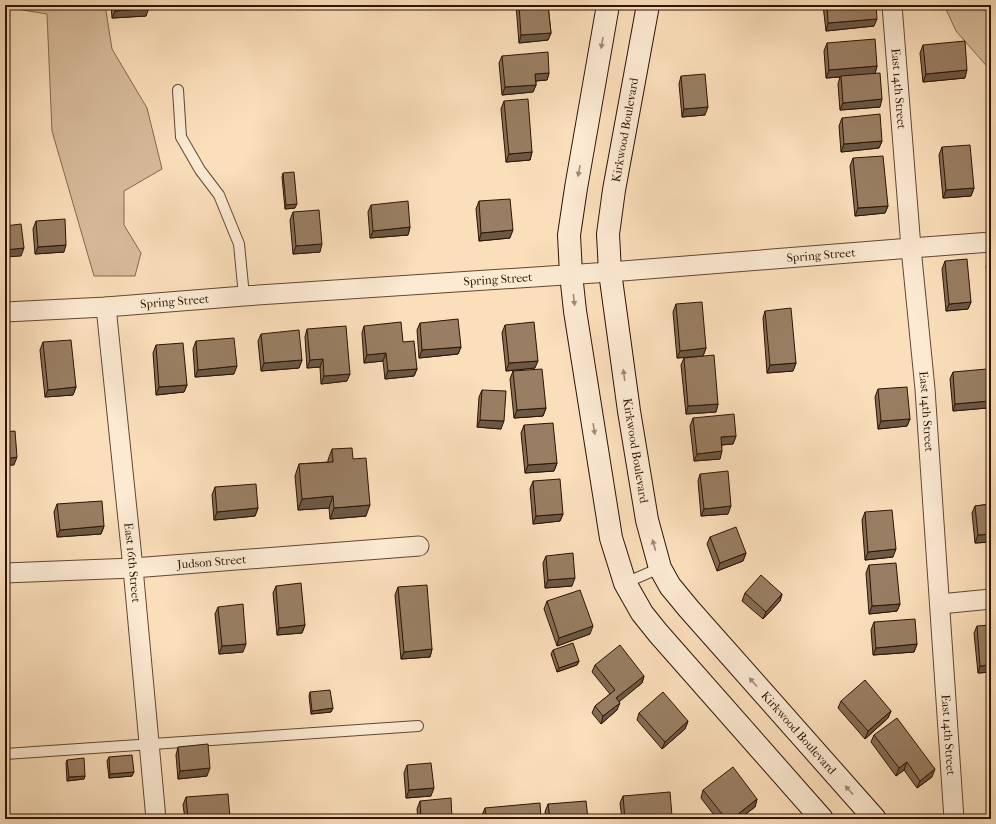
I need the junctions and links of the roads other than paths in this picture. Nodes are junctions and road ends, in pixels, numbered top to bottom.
1 (608, 5) edge
2 (648, 5) edge
3 (892, 5) edge
4 (178, 90) dead end
5 (991, 242) edge
6 (911, 248) junction
7 (610, 272) junction
8 (571, 274) junction
9 (244, 296) junction
10 (106, 307) junction
11 (5, 312) edge
12 (419, 546) dead end
13 (133, 568) junction
14 (660, 568) junction
15 (5, 573) edge
16 (625, 583) junction
17 (991, 599) edge
18 (940, 604) junction
19 (418, 726) dead end
20 (150, 745) junction
21 (5, 754) edge
22 (156, 819) edge
23 (822, 819) edge
24 (875, 819) edge
25 (954, 819) edge

1 -> 8 street
2 - 7 street, Kirkwood Boulevard
3 - 6 street, East 14th Street
4 - 9 lane
5 - 6 street, Spring Street
6 - 7 street, Spring Street
6 - 18 street, East 14th Street
7 - 8 street, Spring Street
14 -> 7 street, Kirkwood Boulevard
8 - 9 street, Spring Street
8 -> 16 street
9 - 10 street, Spring Street
10 - 11 street, Spring Street
10 - 13 street, East 16th Street
12 - 13 street, Judson Street
13 - 15 street, Judson Street
13 - 20 street, East 16th Street
14 - 16 lane
24 -> 14 street, Kirkwood Boulevard
16 - 23 street
17 - 18 street
18 - 25 street, East 14th Street
19 - 20 lane
20 - 21 lane
20 - 22 street, East 16th Street

